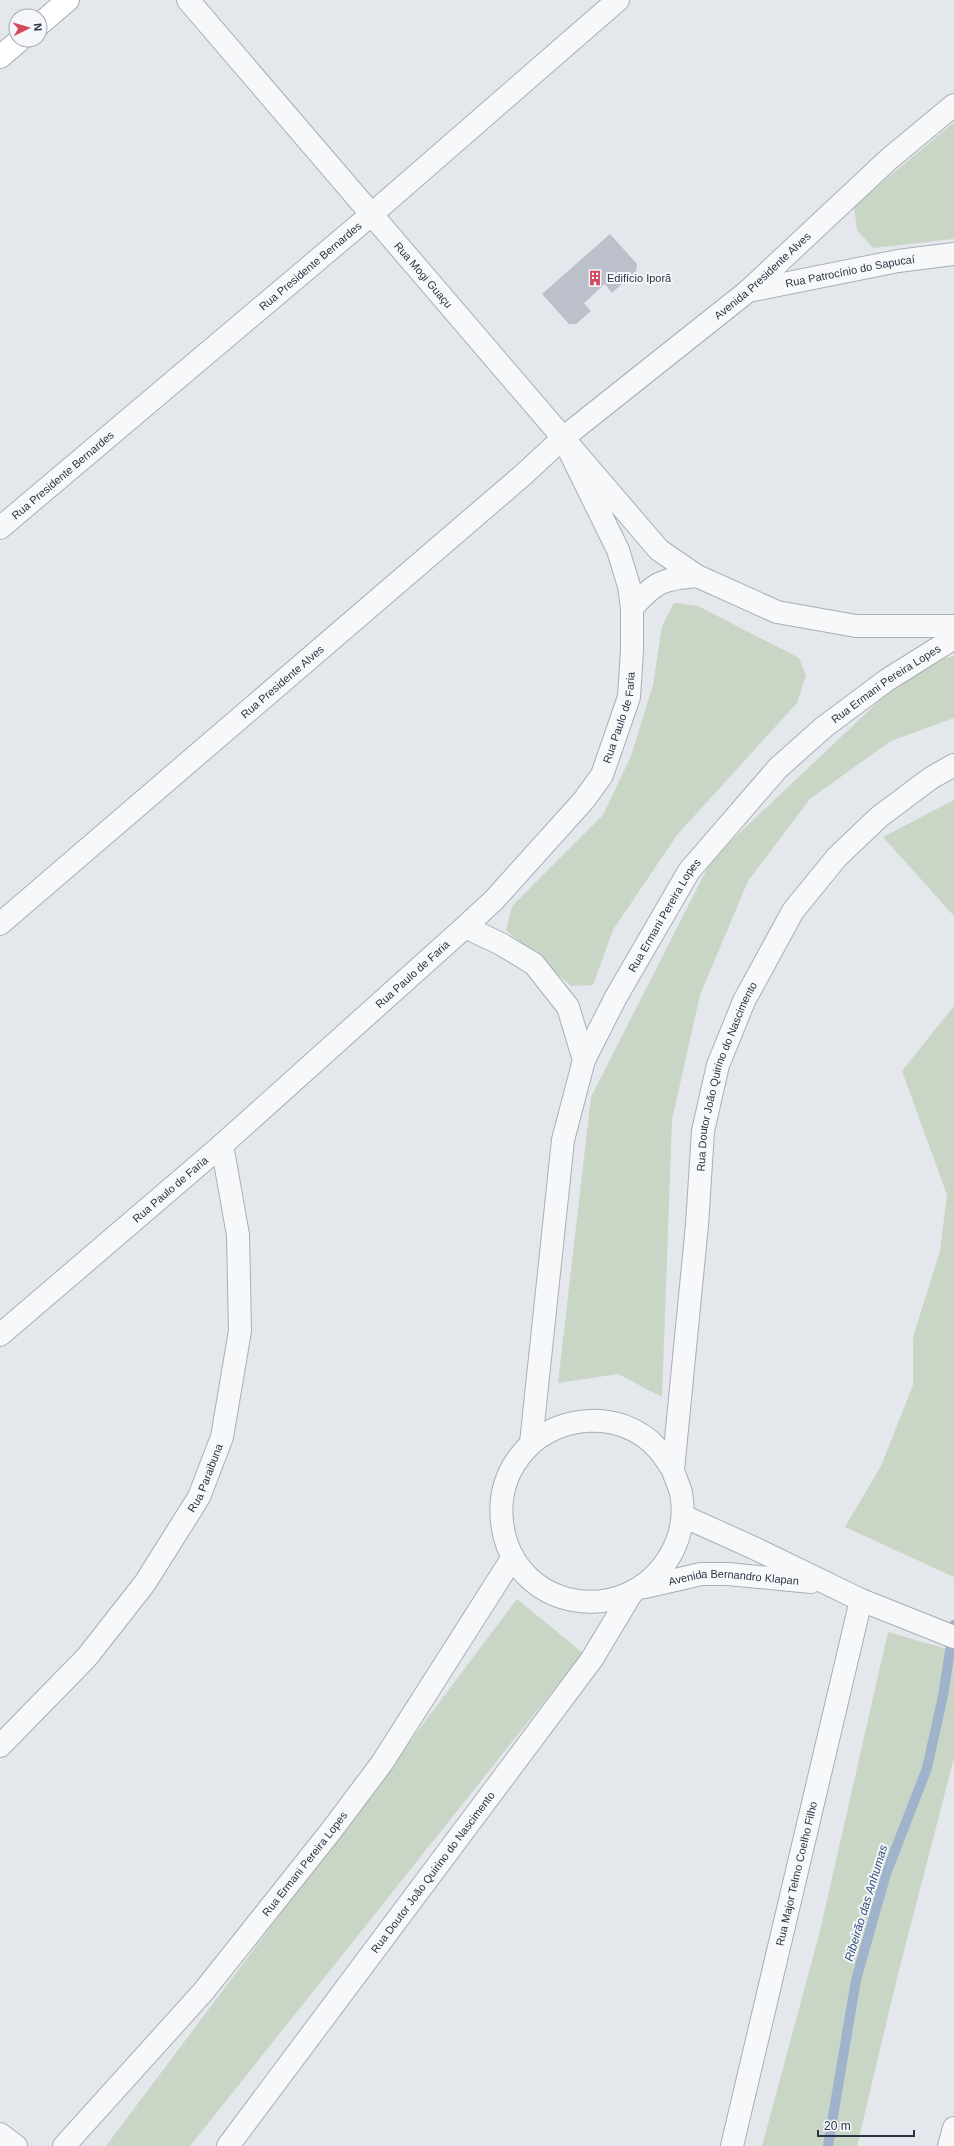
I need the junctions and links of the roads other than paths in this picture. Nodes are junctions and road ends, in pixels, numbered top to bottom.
1 (68, 0) edge
2 (188, 0) edge
3 (618, 0) edge
4 (48, 17) edge
5 (11, 48) edge
6 (0, 57) edge
7 (954, 105) edge
8 (372, 214) junction
9 (954, 254) edge
10 (748, 291) junction
11 (563, 438) junction
12 (0, 528) edge
13 (697, 576) junction
14 (632, 608) junction
15 (954, 626) edge
16 (954, 638) edge
17 (954, 765) edge
18 (0, 924) edge
19 (466, 926) junction
20 (584, 1060) junction
21 (222, 1145) junction
22 (0, 1335) edge
23 (531, 1443) junction
24 (673, 1470) junction
25 (683, 1516) junction
26 (513, 1557) junction
27 (826, 1584) junction
28 (636, 1591) junction
29 (861, 1600) junction
30 (954, 1637) edge
31 (0, 1746) edge
32 (954, 2128) edge
33 (0, 2134) edge
34 (16, 2146) edge
35 (64, 2146) edge
36 (228, 2146) edge
37 (732, 2146) edge
38 (950, 2146) edge

1 - 4 main road
2 - 8 street, Rua Mogi Guaçu
3 - 8 street, Rua Presidente Bernardes
5 - 6 main road
7 - 10 street, Avenida Presidente Alves
8 - 11 street, Rua Mogi Guaçu
8 - 12 street, Rua Presidente Bernardes
9 - 10 street, Rua Patrocínio do Sapucaí
10 - 11 street, Avenida Presidente Alves
11 - 13 street, Rua Mogi Guaçu
11 - 14 street, Rua Paulo de Faria
11 - 18 street, Rua Presidente Alves
13 - 14 street
13 - 15 street
14 - 19 street, Rua Paulo de Faria
16 - 20 street, Rua Ermani Pereira Lopes
17 - 24 street, Rua Doutor João Quirino do Nascimento
19 - 20 street
19 - 21 street, Rua Paulo de Faria
20 - 23 street, Rua Ermani Pereira Lopes
21 - 22 street, Rua Paulo de Faria
21 - 31 street, Rua Paraibuna
23 - 24 street, Avenida Bernandro Klapan
23 - 26 street, Avenida Bernandro Klapan
24 - 25 street
25 - 27 street, Avenida Bernandro Klapan
25 - 28 street
26 - 28 street, Avenida Bernandro Klapan
26 - 35 street, Rua Ermani Pereira Lopes
27 - 28 street, Avenida Bernandro Klapan
27 - 29 street, Avenida Bernandro Klapan
28 - 36 street, Rua Doutor João Quirino do Nascimento
29 - 30 street, Avenida Bernandro Klapan
29 - 37 street, Rua Major Telmo Coelho Filho
32 - 38 street
33 - 34 street

